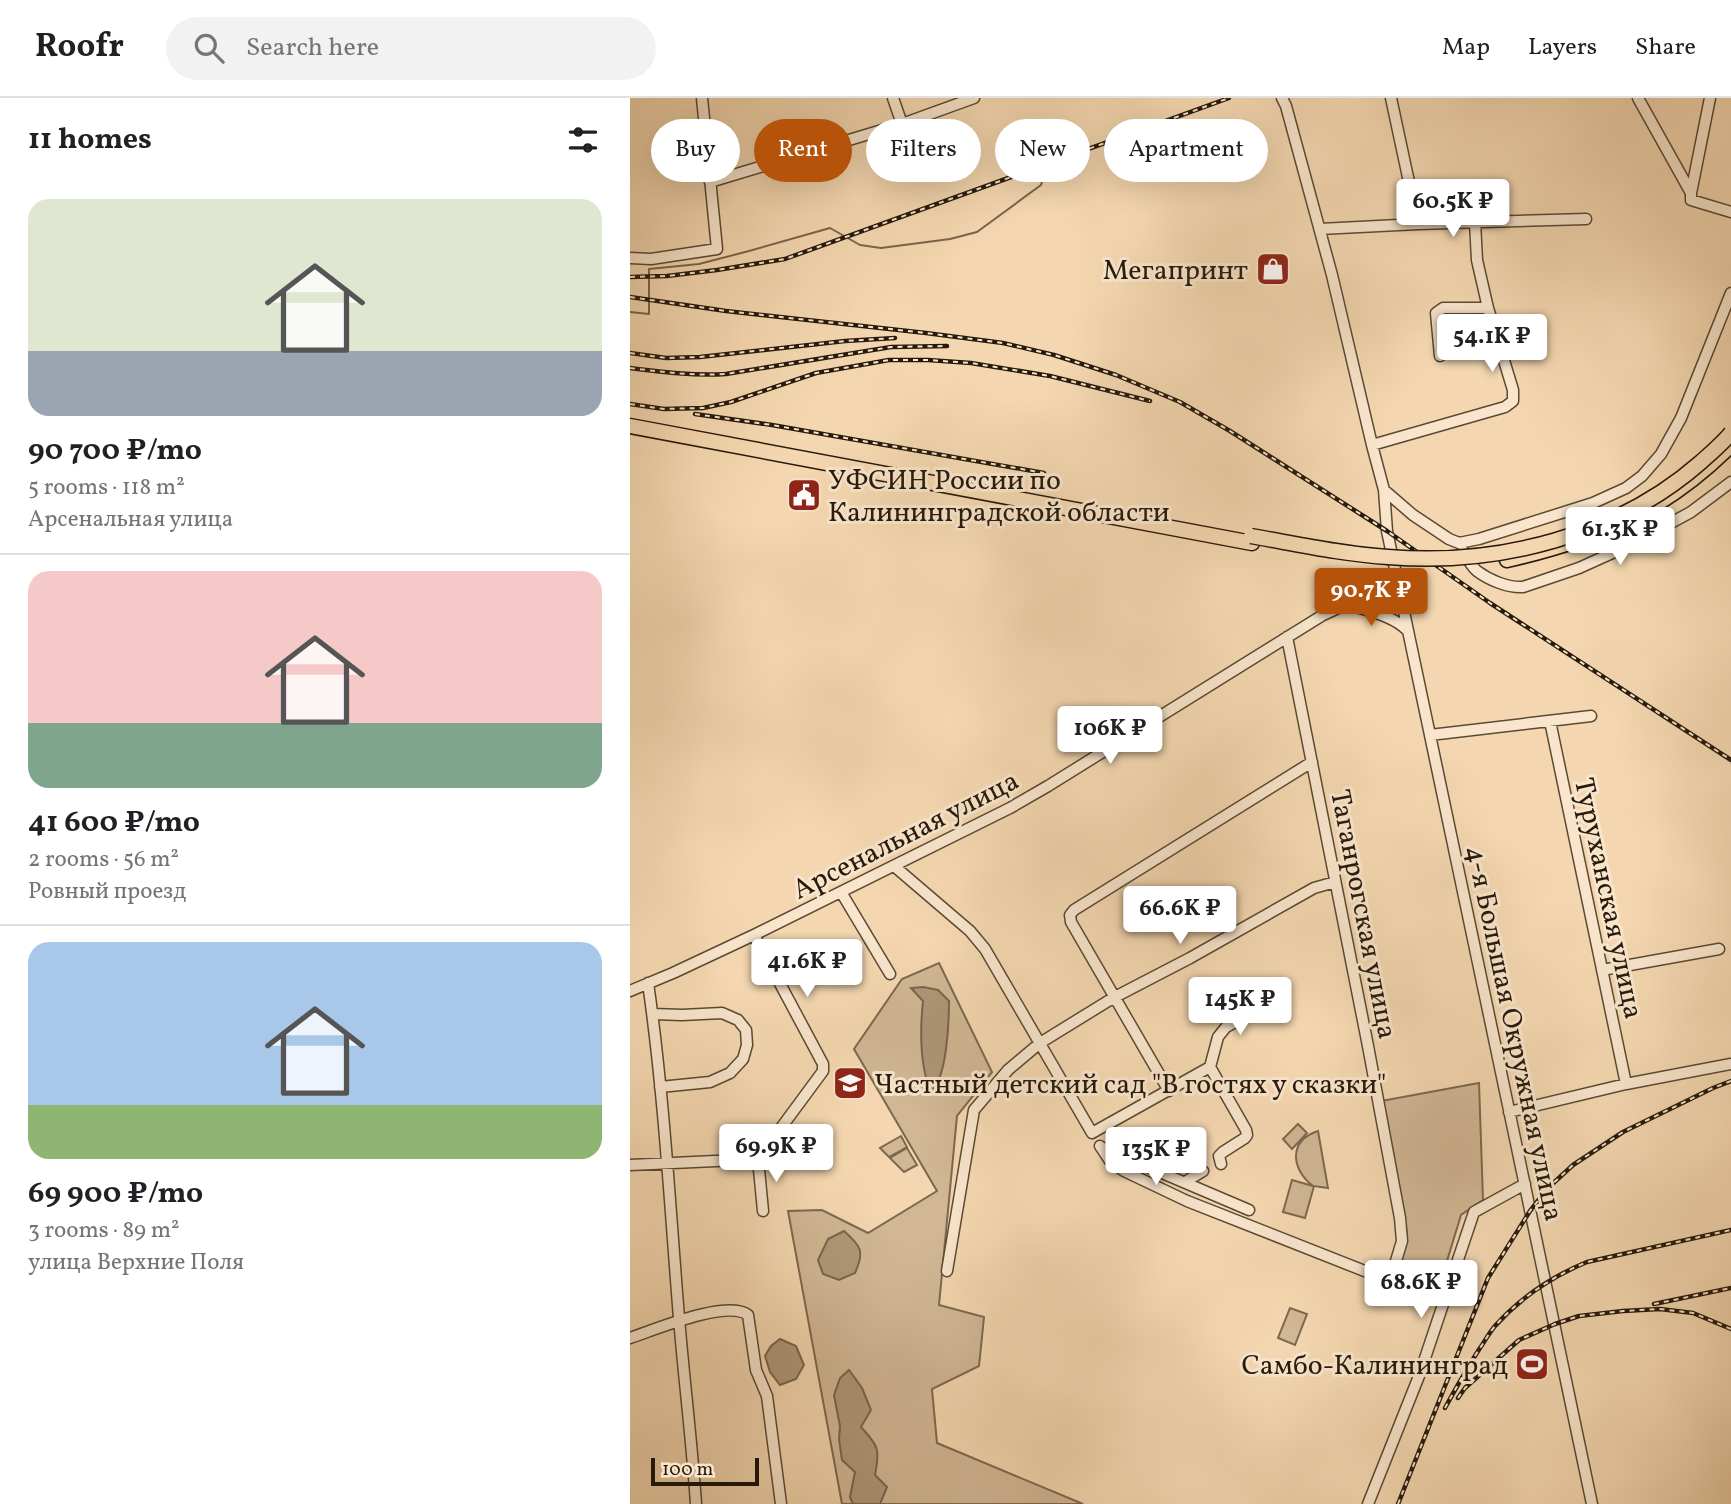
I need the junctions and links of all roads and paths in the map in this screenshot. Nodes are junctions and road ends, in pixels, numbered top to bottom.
1 (702, 98) edge
2 (893, 98) edge
3 (974, 98) edge
4 (1391, 98) edge
5 (1637, 98) edge
6 (1710, 98) edge
7 (1284, 102) edge
8 (704, 119) edge
9 (900, 119) edge
10 (916, 119) edge
11 (866, 135) edge
12 (740, 173) edge
13 (710, 182) edge
14 (1691, 193) junction
15 (1731, 212) edge
16 (1586, 219) dead end
17 (1475, 222) junction
18 (1418, 224) junction
19 (1320, 229) junction
20 (630, 258) edge
21 (1731, 293) edge
22 (1488, 308) junction
23 (1440, 356) dead end
24 (630, 419) edge
25 (630, 426) edge
26 (1731, 433) edge
27 (1372, 445) junction
28 (1731, 445) edge
29 (1731, 482) edge
30 (1384, 490) junction
31 (1725, 493) edge
32 (1252, 539) junction
33 (1463, 542) junction
34 (1409, 632) junction
35 (1287, 637) junction
36 (1591, 716) dead end
37 (1550, 721) junction
38 (1430, 735) junction
39 (1312, 762) junction
40 (894, 866) junction
41 (1335, 882) junction
42 (841, 892) junction
43 (754, 935) junction
44 (1719, 949) dead end
45 (1602, 970) junction
46 (890, 974) dead end
47 (648, 984) junction
48 (630, 990) edge
49 (1114, 998) junction
50 (1266, 1005) dead end
51 (653, 1014) junction
52 (1041, 1043) junction
53 (1731, 1063) edge
54 (1210, 1067) junction
55 (1626, 1084) junction
56 (660, 1087) junction
57 (1169, 1091) junction
58 (1509, 1112) junction
59 (1092, 1133) junction
60 (1100, 1146) junction
61 (758, 1159) junction
62 (667, 1164) junction
63 (1221, 1164) dead end
64 (630, 1165) edge
65 (1203, 1171) dead end
66 (1185, 1182) junction
67 (1525, 1184) junction
68 (1249, 1209) dead end
69 (763, 1212) dead end
70 (947, 1271) dead end
71 (679, 1321) junction
72 (630, 1338) edge
73 (696, 1504) edge
74 (781, 1504) edge
75 (1368, 1504) edge
76 (1592, 1504) edge

1 - 8 street
2 - 9 street
3 - 10 street
4 - 18 street
5 - 14 street
6 - 14 street
7 - 19 street
11 - 12 street
13 - 20 street
14 - 15 street
16 - 17 street
17 - 18 street
17 - 22 street
18 - 19 street
19 - 27 street
21 - 33 street
22 - 23 street
22 - 27 street
24 - 32 main road
25 - 32 main road
26 - 32 main road, bridge
27 - 30 street
28 - 32 main road
29 - 31 street
30 - 33 street
30 - 34 street, 4-я Большая Окружная улица
31 - 33 street
34 - 35 street, Арсенальная улица
34 - 38 street, 4-я Большая Окружная улица
35 - 39 street, Таганрогская улица
35 - 40 street, Арсенальная улица
36 - 37 street
37 - 38 street
37 - 45 street, Туруханская улица
38 - 58 street, 4-я Большая Окружная улица
39 - 41 street, Таганрогская улица
39 - 49 street
40 - 42 street, Арсенальная улица
40 - 52 street
41 - 49 street
41 - 60 street, Таганрогская улица
42 - 43 street, Арсенальная улица
42 - 46 street
43 - 47 street, Арсенальная улица
43 - 61 street
44 - 45 street
45 - 55 street, Туруханская улица
47 - 48 street, Арсенальная улица
47 - 51 street
49 - 52 street
49 - 57 street
50 - 54 street
51 - 56 street
51 - 56 street
52 - 59 street
52 - 70 street
53 - 55 street
54 - 57 street
54 - 63 street
55 - 58 street
56 - 62 street
57 - 59 street
58 - 67 street, 4-я Большая Окружная улица
59 - 60 street
60 - 66 street
61 - 62 street
61 - 69 street
62 - 64 street
62 - 71 street
65 - 66 street
66 - 68 street
67 - 75 street
67 - 76 street, 4-я Большая Окружная улица
71 - 72 street
71 - 73 street
71 - 74 street

